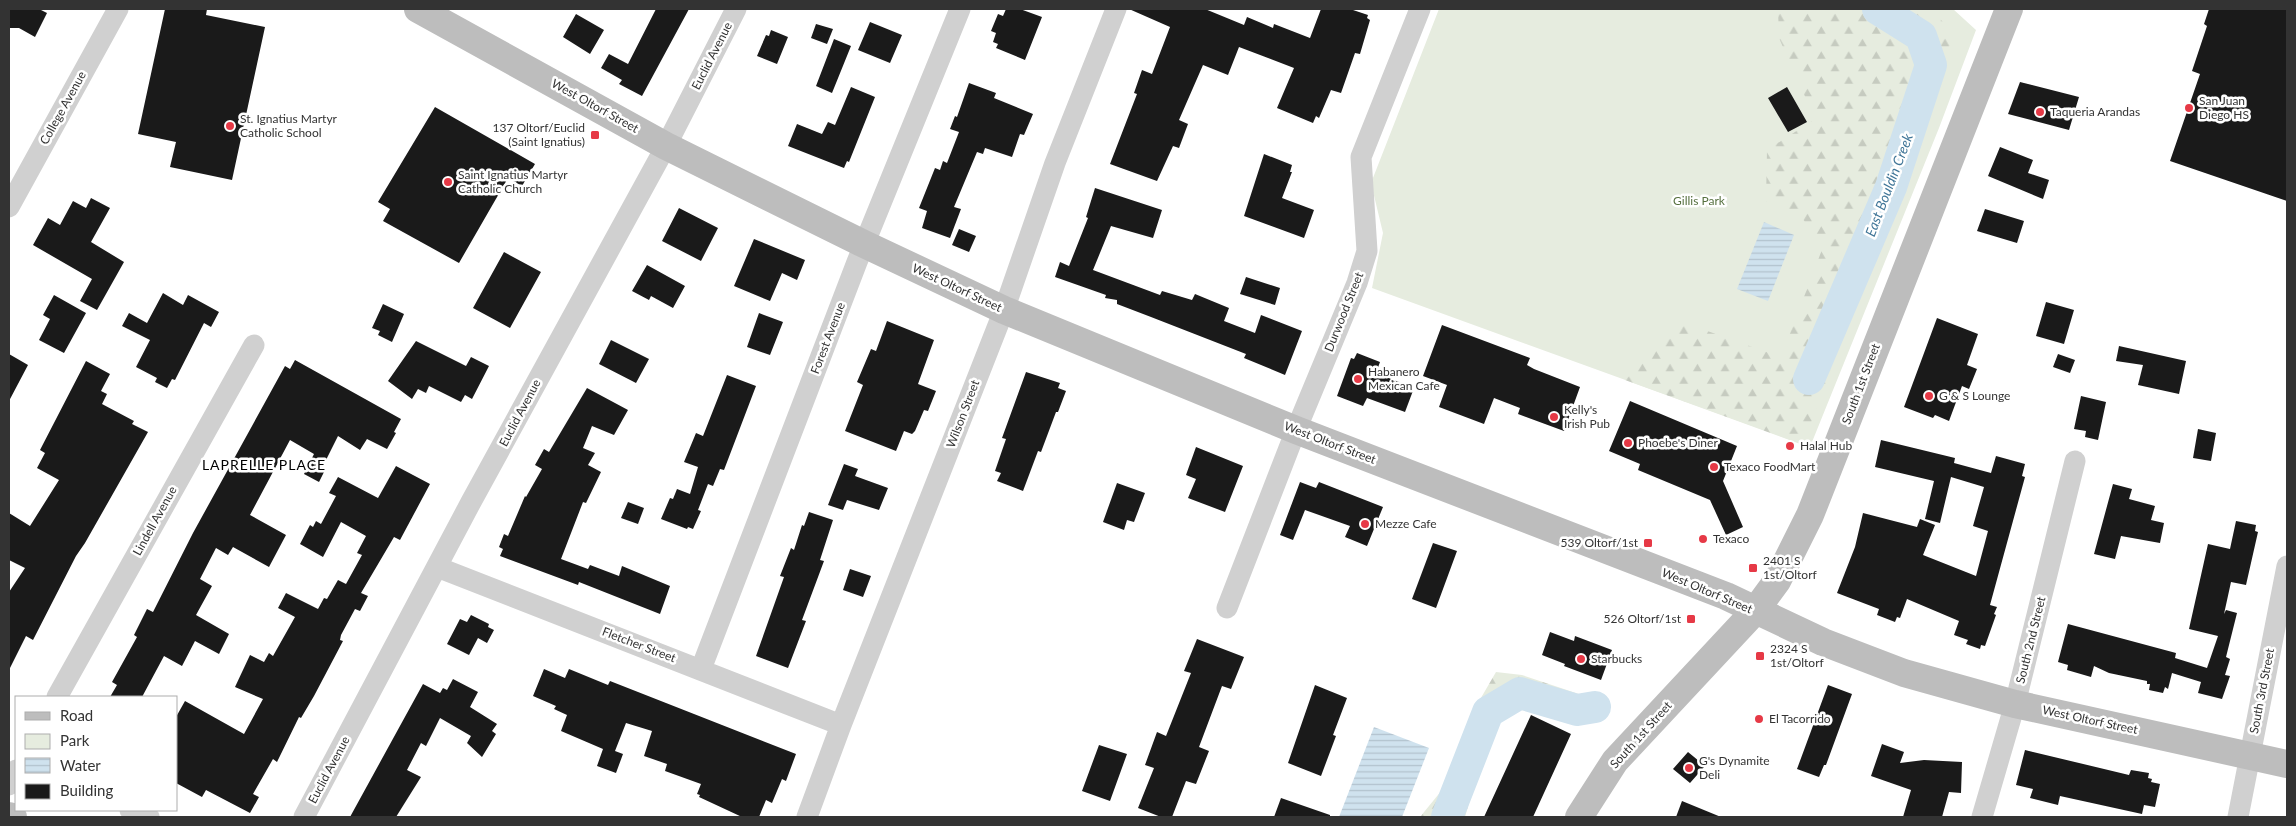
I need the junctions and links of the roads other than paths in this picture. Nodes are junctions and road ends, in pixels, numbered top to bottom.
1 (118, 9) edge
2 (418, 9) edge
3 (736, 9) edge
4 (960, 9) edge
5 (1116, 9) edge
6 (1420, 9) edge
7 (2009, 9) edge
8 (666, 146) junction
9 (9, 207) edge
10 (864, 244) junction
11 (1004, 310) junction
12 (254, 345) dead end
13 (1296, 430) junction
14 (2075, 461) dead end
15 (2287, 566) edge
16 (437, 567) junction
17 (1227, 608) dead end
18 (1755, 611) junction
19 (701, 669) junction
20 (58, 696) edge
21 (2015, 704) junction
22 (841, 725) junction
23 (2249, 755) junction
24 (2287, 764) edge
25 (15, 772) edge
26 (9, 785) edge
27 (133, 811) edge
28 (9, 816) edge
29 (13, 817) edge
30 (149, 817) edge
31 (304, 817) edge
32 (807, 817) edge
33 (1579, 817) edge
34 (1982, 817) edge
35 (2238, 817) edge

1 - 9 street, College Avenue
2 - 8 main road, West Oltorf Street
3 - 8 street, Euclid Avenue
4 - 10 street, Forest Avenue
5 - 11 street, Wilson Street
6 - 13 street, Durwood Street
7 - 18 main road, South 1st Street
8 - 10 main road, West Oltorf Street
8 - 16 street, Euclid Avenue
10 - 11 main road, West Oltorf Street
10 - 19 street, Forest Avenue
11 - 13 main road, West Oltorf Street
11 - 22 street, Wilson Street
12 - 20 street, Lindell Avenue
13 - 17 street, Durwood Street
13 - 18 main road, West Oltorf Street
14 - 21 street, South 2nd Street
15 - 23 street, South 3rd Street
16 - 19 street, Fletcher Street
16 - 31 street, Euclid Avenue
18 - 21 main road, West Oltorf Street
18 - 33 main road, South 1st Street
19 - 22 street, Fletcher Street
21 - 23 main road, West Oltorf Street
21 - 34 street, South 2nd Street
22 - 32 street, Wilson Street
23 - 24 main road, West Oltorf Street
23 - 35 street, South 3rd Street
25 - 26 street
27 - 30 street
28 - 29 main road

